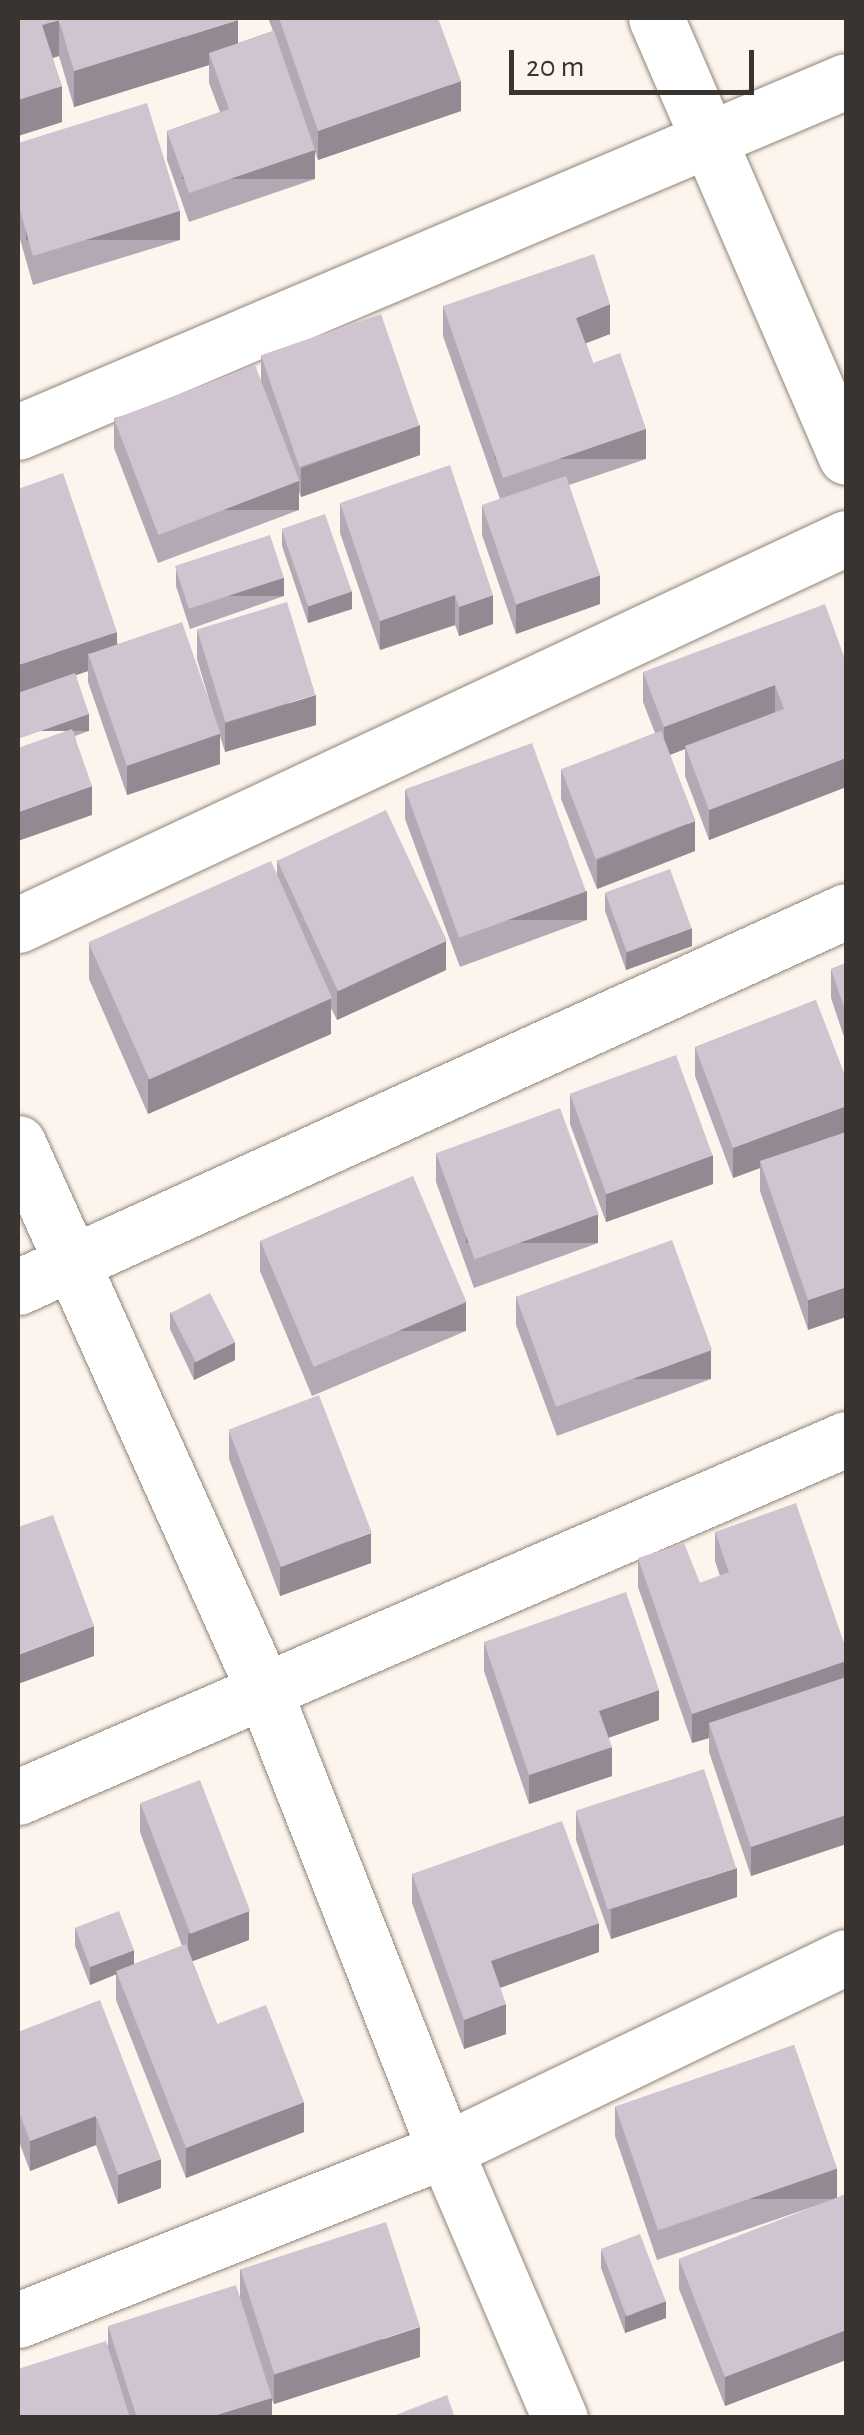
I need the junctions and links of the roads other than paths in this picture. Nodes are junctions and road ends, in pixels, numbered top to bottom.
1 (656, 18) edge
2 (846, 82) edge
3 (708, 142) junction
4 (18, 432) edge
5 (846, 457) edge
6 (846, 538) edge
7 (846, 911) edge
8 (18, 925) edge
9 (18, 1143) edge
10 (72, 1264) junction
11 (18, 1286) edge
12 (846, 1439) edge
13 (263, 1688) junction
14 (18, 1797) edge
15 (846, 1958) edge
16 (445, 2150) junction
17 (18, 2320) edge
18 (560, 2418) edge

1 - 3 street
2 - 3 street
3 - 4 street
3 - 5 street
6 - 8 street
7 - 10 street
9 - 10 street
10 - 11 street
10 - 13 street
12 - 13 street
13 - 14 street
13 - 16 street
15 - 16 street
16 - 17 street
16 - 18 street

